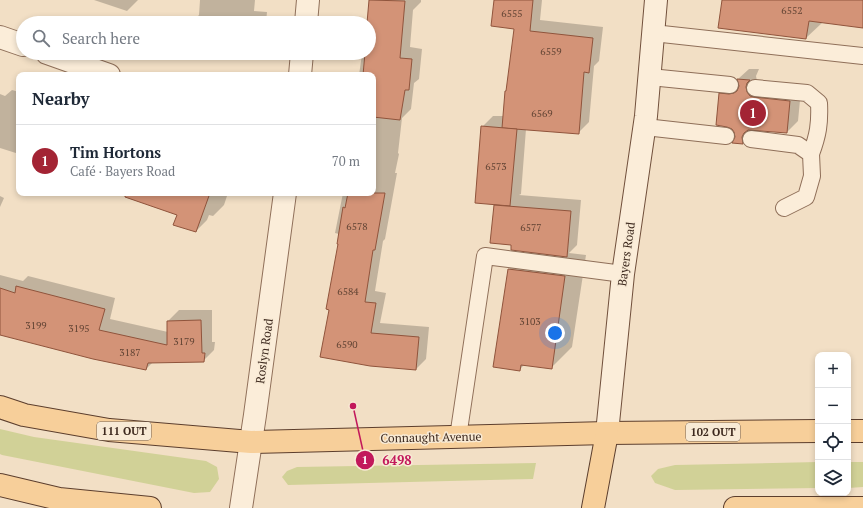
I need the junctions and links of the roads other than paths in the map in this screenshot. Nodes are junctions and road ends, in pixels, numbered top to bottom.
1 (308, 0) edge
2 (656, 0) edge
3 (307, 16) edge
4 (653, 33) junction
5 (0, 36) edge
6 (16, 42) edge
7 (863, 56) edge
8 (67, 60) edge
9 (301, 60) edge
10 (101, 72) edge
11 (300, 72) edge
12 (650, 77) junction
13 (730, 85) dead end
14 (755, 88) dead end
15 (645, 127) junction
16 (726, 136) dead end
17 (751, 139) dead end
18 (811, 154) junction
19 (285, 196) edge
20 (784, 208) dead end
21 (623, 274) junction
22 (0, 407) edge
23 (815, 431) edge
24 (851, 431) edge
25 (863, 431) edge
26 (607, 433) junction
27 (458, 437) junction
28 (251, 442) junction
29 (0, 485) edge
30 (150, 508) edge
31 (241, 508) edge
32 (593, 508) edge
33 (735, 508) edge
34 (788, 508) edge
35 (863, 508) edge

1 - 3 street
2 - 4 street, Bayers Road
4 - 7 lane
4 - 12 street, Bayers Road
5 - 6 street
8 - 10 street
9 - 11 street
12 - 13 lane
12 - 15 street, Bayers Road
14 - 18 lane
15 - 16 lane
15 - 21 street, Bayers Road
17 - 18 lane
18 - 20 lane
19 - 28 street, Roslyn Road
21 - 26 street, Bayers Road
21 - 27 lane
22 - 28 main road, Connaught Avenue / 111 OUT
23 - 26 main road, Connaught Avenue / 102 OUT
24 - 25 main road
26 - 27 main road, Connaught Avenue / 111 OUT
26 - 32 main road, Bayers Road
27 - 28 main road, Connaught Avenue / 111 OUT
28 - 31 street, Roslyn Road
29 - 30 main road
33 - 34 main road
34 - 35 main road

